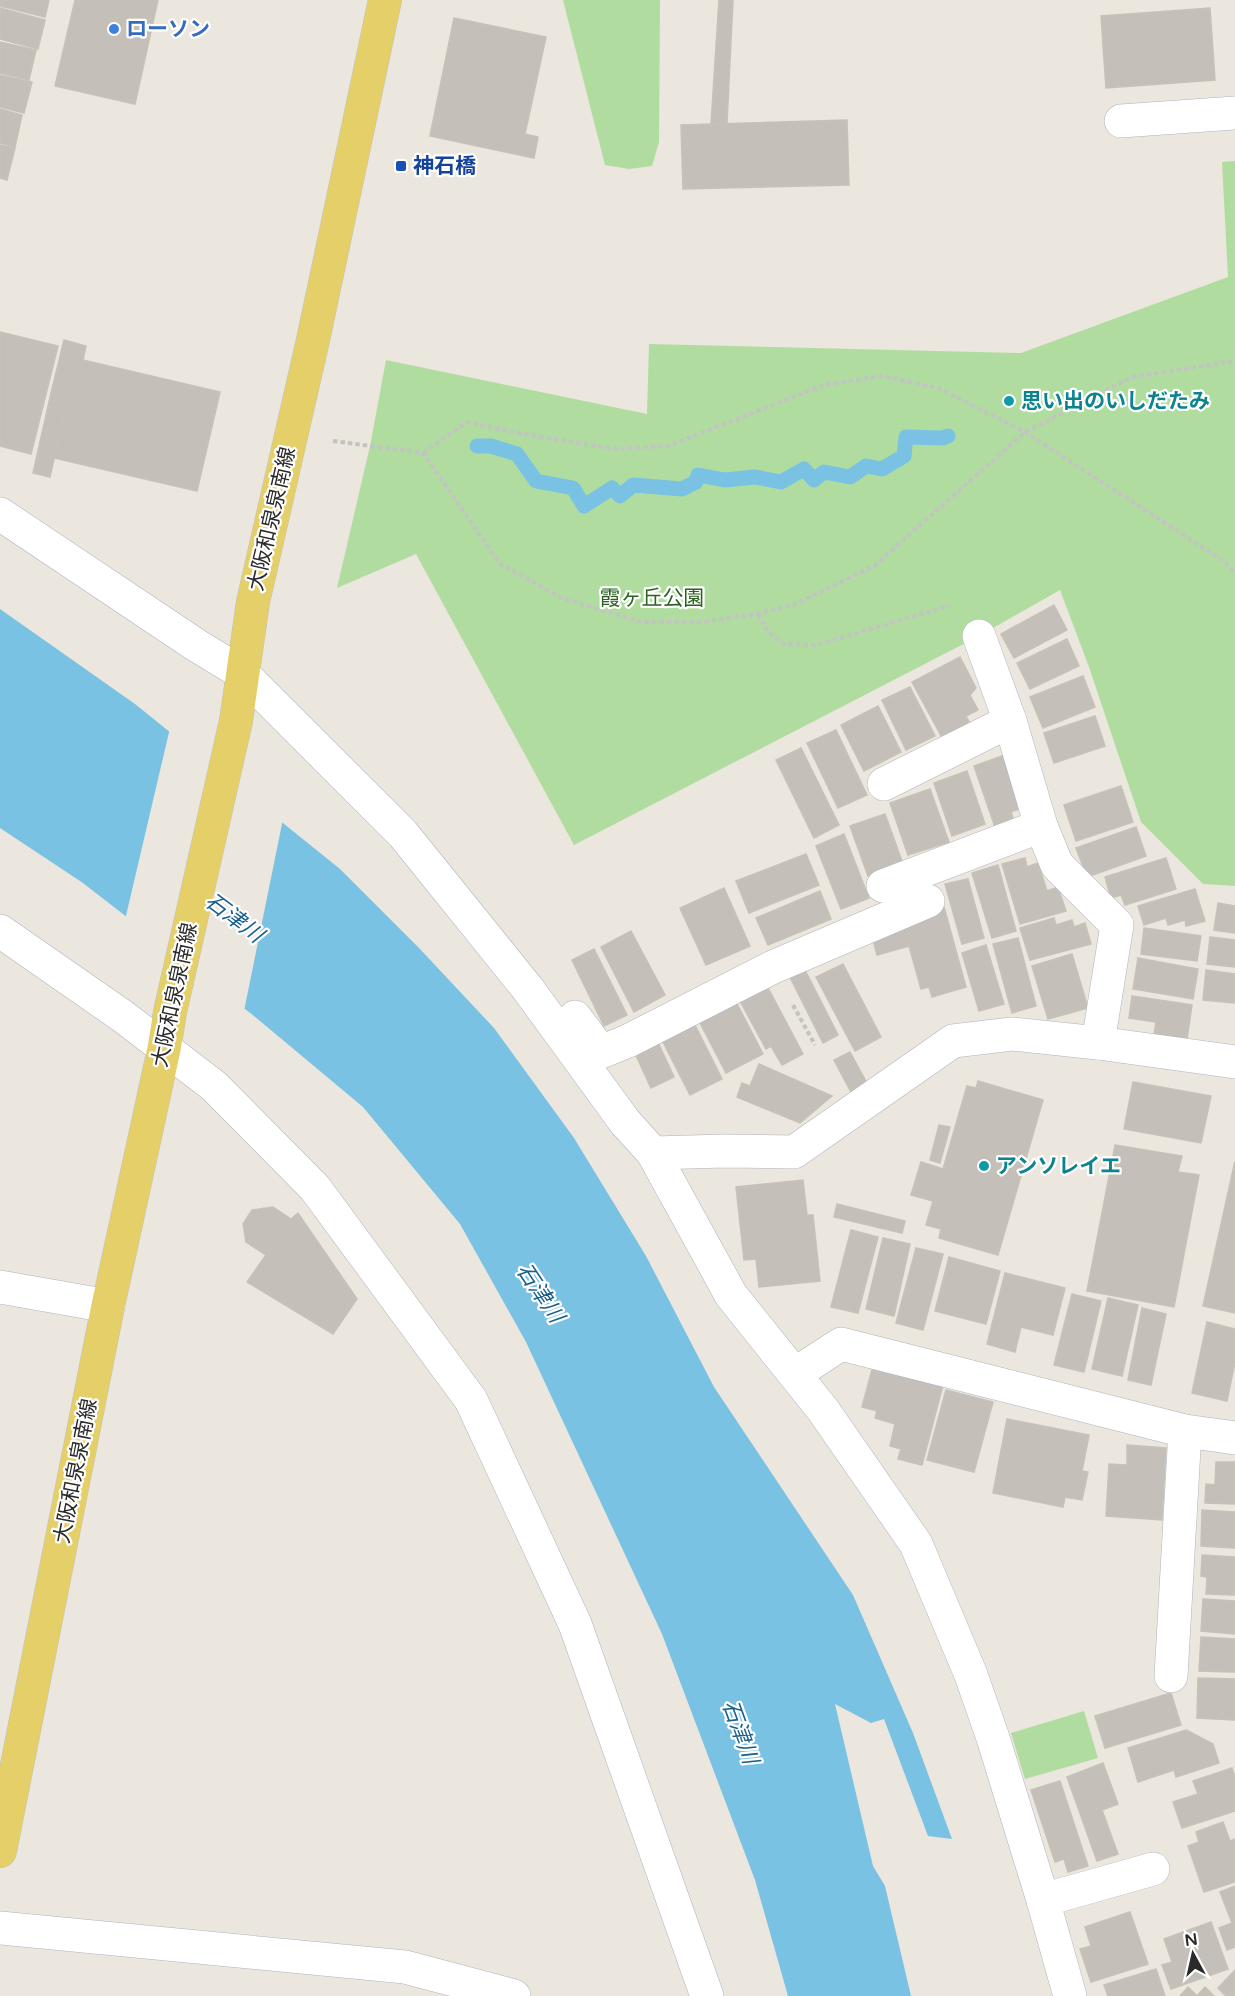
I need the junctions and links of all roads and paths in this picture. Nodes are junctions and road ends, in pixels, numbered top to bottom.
1 (385, 0) edge
2 (1235, 113) edge
3 (1121, 122) dead end
4 (1235, 361) edge
5 (1025, 432) junction
6 (291, 435) junction
7 (423, 453) junction
8 (0, 514) edge
9 (1235, 573) edge
10 (758, 614) junction
11 (979, 636) joint
12 (242, 673) junction
13 (1010, 722) junction
14 (884, 784) dead end
15 (1041, 826) junction
16 (883, 886) dead end
17 (928, 901) dead end
18 (0, 931) edge
19 (537, 1002) junction
20 (1098, 1043) junction
21 (164, 1049) junction
22 (1235, 1062) edge
23 (653, 1154) junction
24 (0, 1287) edge
25 (108, 1306) junction
26 (795, 1374) junction
27 (1185, 1431) junction
28 (1235, 1438) edge
29 (1171, 1676) dead end
30 (0, 1851) edge
31 (1153, 1869) dead end
32 (1043, 1899) junction
33 (0, 1928) edge
34 (514, 1996) edge
35 (707, 1996) edge
36 (1070, 1996) edge

1 - 6 main road, 大阪和泉泉南線
2 - 3 street
4 - 5 path
5 - 7 path
5 - 9 path
5 - 10 path
6 - 7 path
6 - 12 main road, 大阪和泉泉南線
7 - 10 path
8 - 12 street
10 - 11 path
11 - 13 street
12 - 19 street
12 - 21 main road, 大阪和泉泉南線
13 - 14 street
13 - 15 street
15 - 16 street
15 - 20 street
17 - 19 street
18 - 21 street
19 - 23 street
20 - 22 street
20 - 23 street
21 - 25 main road, 大阪和泉泉南線
21 - 35 street
23 - 26 street
24 - 25 street
25 - 30 main road, 大阪和泉泉南線
26 - 27 street
26 - 32 street
27 - 28 street
27 - 29 street
31 - 32 street
32 - 36 street
33 - 34 street

